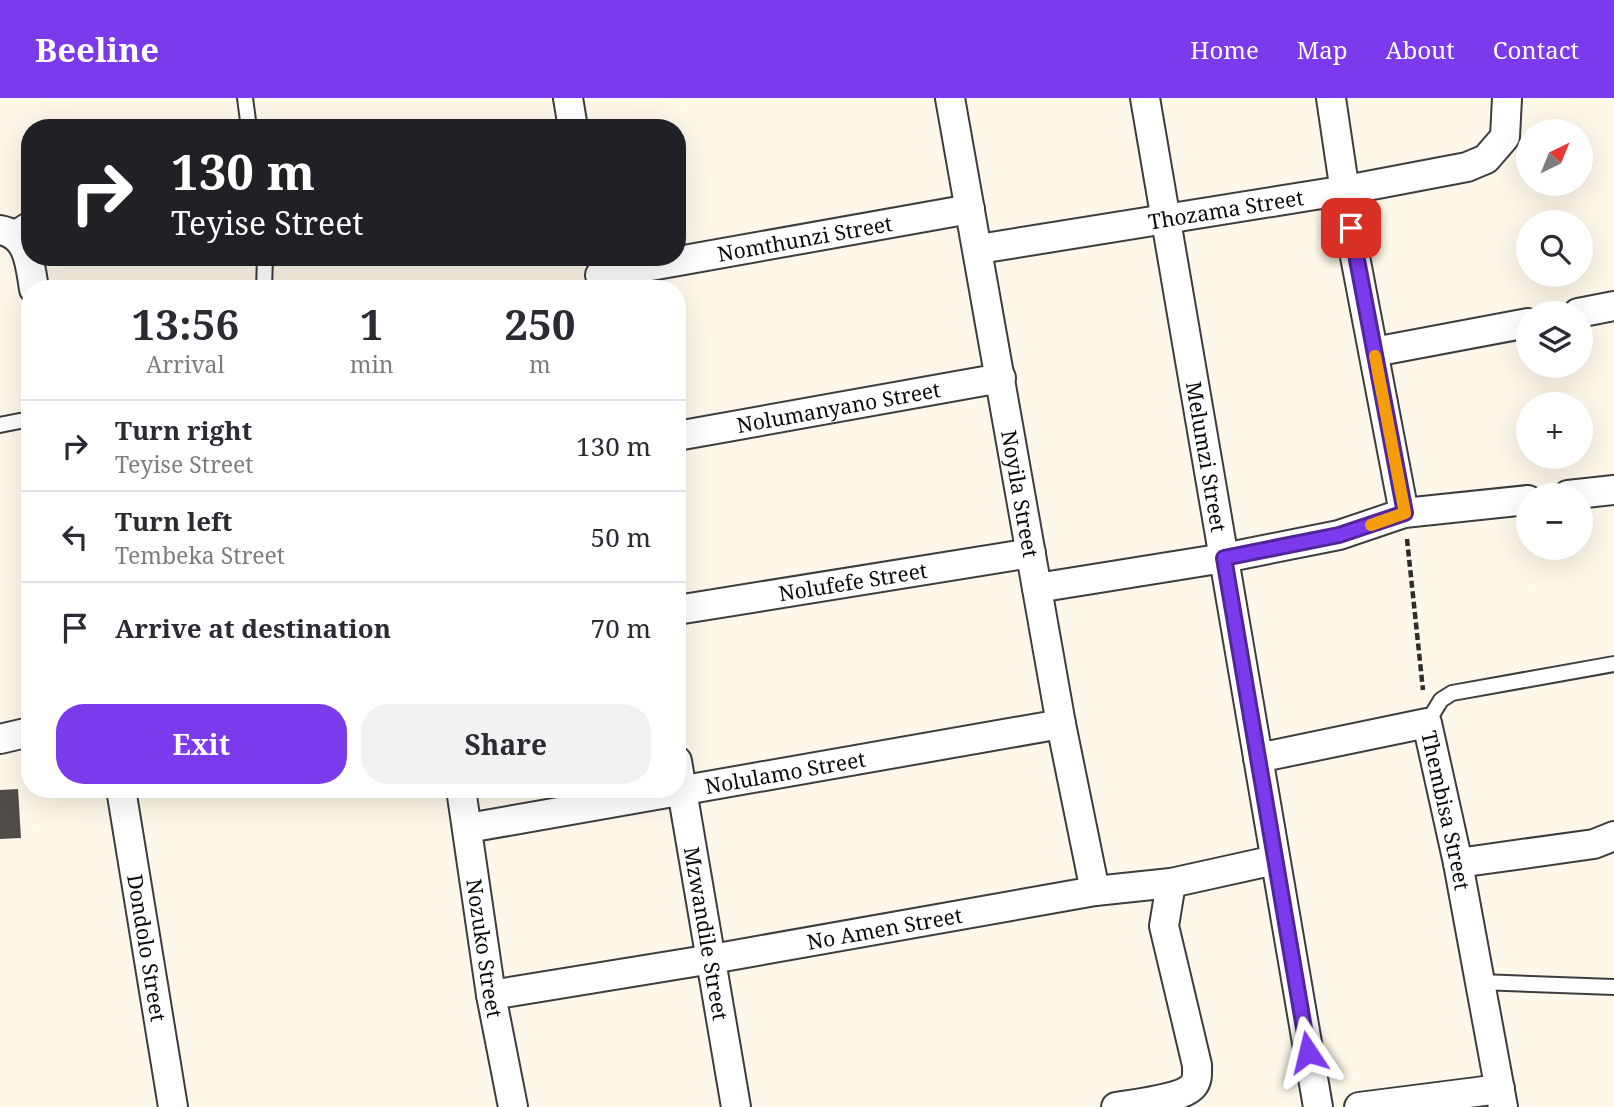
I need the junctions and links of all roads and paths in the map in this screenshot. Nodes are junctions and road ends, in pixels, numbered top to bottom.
1 (245, 98) edge
2 (569, 98) edge
3 (950, 98) edge
4 (1145, 98) edge
5 (1331, 98) edge
6 (1507, 98) edge
7 (248, 119) edge
8 (572, 119) edge
9 (1346, 190) junction
10 (970, 209) junction
11 (1165, 219) junction
12 (979, 249) junction
13 (686, 259) edge
14 (645, 266) edge
15 (599, 274) edge
16 (1614, 306) edge
17 (1593, 310) edge
18 (1516, 325) edge
19 (1374, 352) junction
20 (1000, 378) junction
21 (21, 421) edge
22 (0, 425) edge
23 (686, 434) edge
24 (1614, 490) edge
25 (1593, 492) edge
26 (1516, 501) edge
27 (1405, 513) junction
28 (1031, 553) junction
29 (1224, 558) junction
30 (1037, 588) junction
31 (686, 609) edge
32 (1614, 664) edge
33 (1427, 723) junction
34 (1061, 724) junction
35 (21, 734) edge
36 (0, 739) edge
37 (1258, 758) junction
38 (686, 792) edge
39 (122, 798) edge
40 (463, 798) edge
41 (652, 798) edge
42 (684, 798) edge
43 (468, 828) junction
44 (1614, 836) edge
45 (1275, 859) junction
46 (1458, 863) junction
47 (1171, 883) junction
48 (1095, 891) junction
49 (712, 960) junction
50 (1480, 982) junction
51 (1614, 987) edge
52 (492, 995) junction
53 (1502, 1098) edge
54 (173, 1107) edge
55 (513, 1107) edge
56 (736, 1107) edge
57 (1116, 1107) edge
58 (1318, 1107) edge
59 (1359, 1107) edge

1 - 7 lane
2 - 8 street
3 - 10 street, Noyila Street
4 - 11 street, Melumzi Street
5 - 9 street
6 - 9 street, Thozama Street
9 - 11 street, Thozama Street
9 - 19 street
10 - 12 street, Noyila Street
10 - 13 street, Nomthunzi Street
11 - 12 street, Thozama Street
11 - 29 street, Melumzi Street
12 - 20 street, Noyila Street
14 - 15 street, Nomthunzi Street
16 - 17 street
18 - 19 street
19 - 27 street
20 - 23 street, Nolumanyano Street
20 - 28 street, Noyila Street
21 - 22 lane
24 - 25 street
26 - 27 street
27 - 29 street
27 - 33 path, Thembisa Street
28 - 30 street, Noyila Street
28 - 31 street, Nolufefe Street
29 - 30 street
29 - 37 street, Melumzi Street
30 - 34 street, Noyila Street
32 - 33 lane
33 - 37 street
33 - 46 street, Thembisa Street
34 - 38 street, Nolulamo Street
34 - 48 street, Noyila Street
35 - 36 street
37 - 45 street, Melumzi Street
39 - 54 street, Dondolo Street
40 - 43 street, Nozuko Street
41 - 43 street, Nolulamo Street
42 - 49 street, Mzwandile Street
43 - 52 street, Nozuko Street
44 - 46 street
45 - 47 street, No Amen Street
45 - 58 street, Melumzi Street
46 - 50 street, Thembisa Street
47 - 48 street, No Amen Street
47 - 57 street
48 - 49 street, No Amen Street
49 - 52 street, No Amen Street
49 - 56 street, Mzwandile Street
50 - 51 lane
50 - 53 street, Thembisa Street
52 - 55 street, Nozuko Street
53 - 59 street

